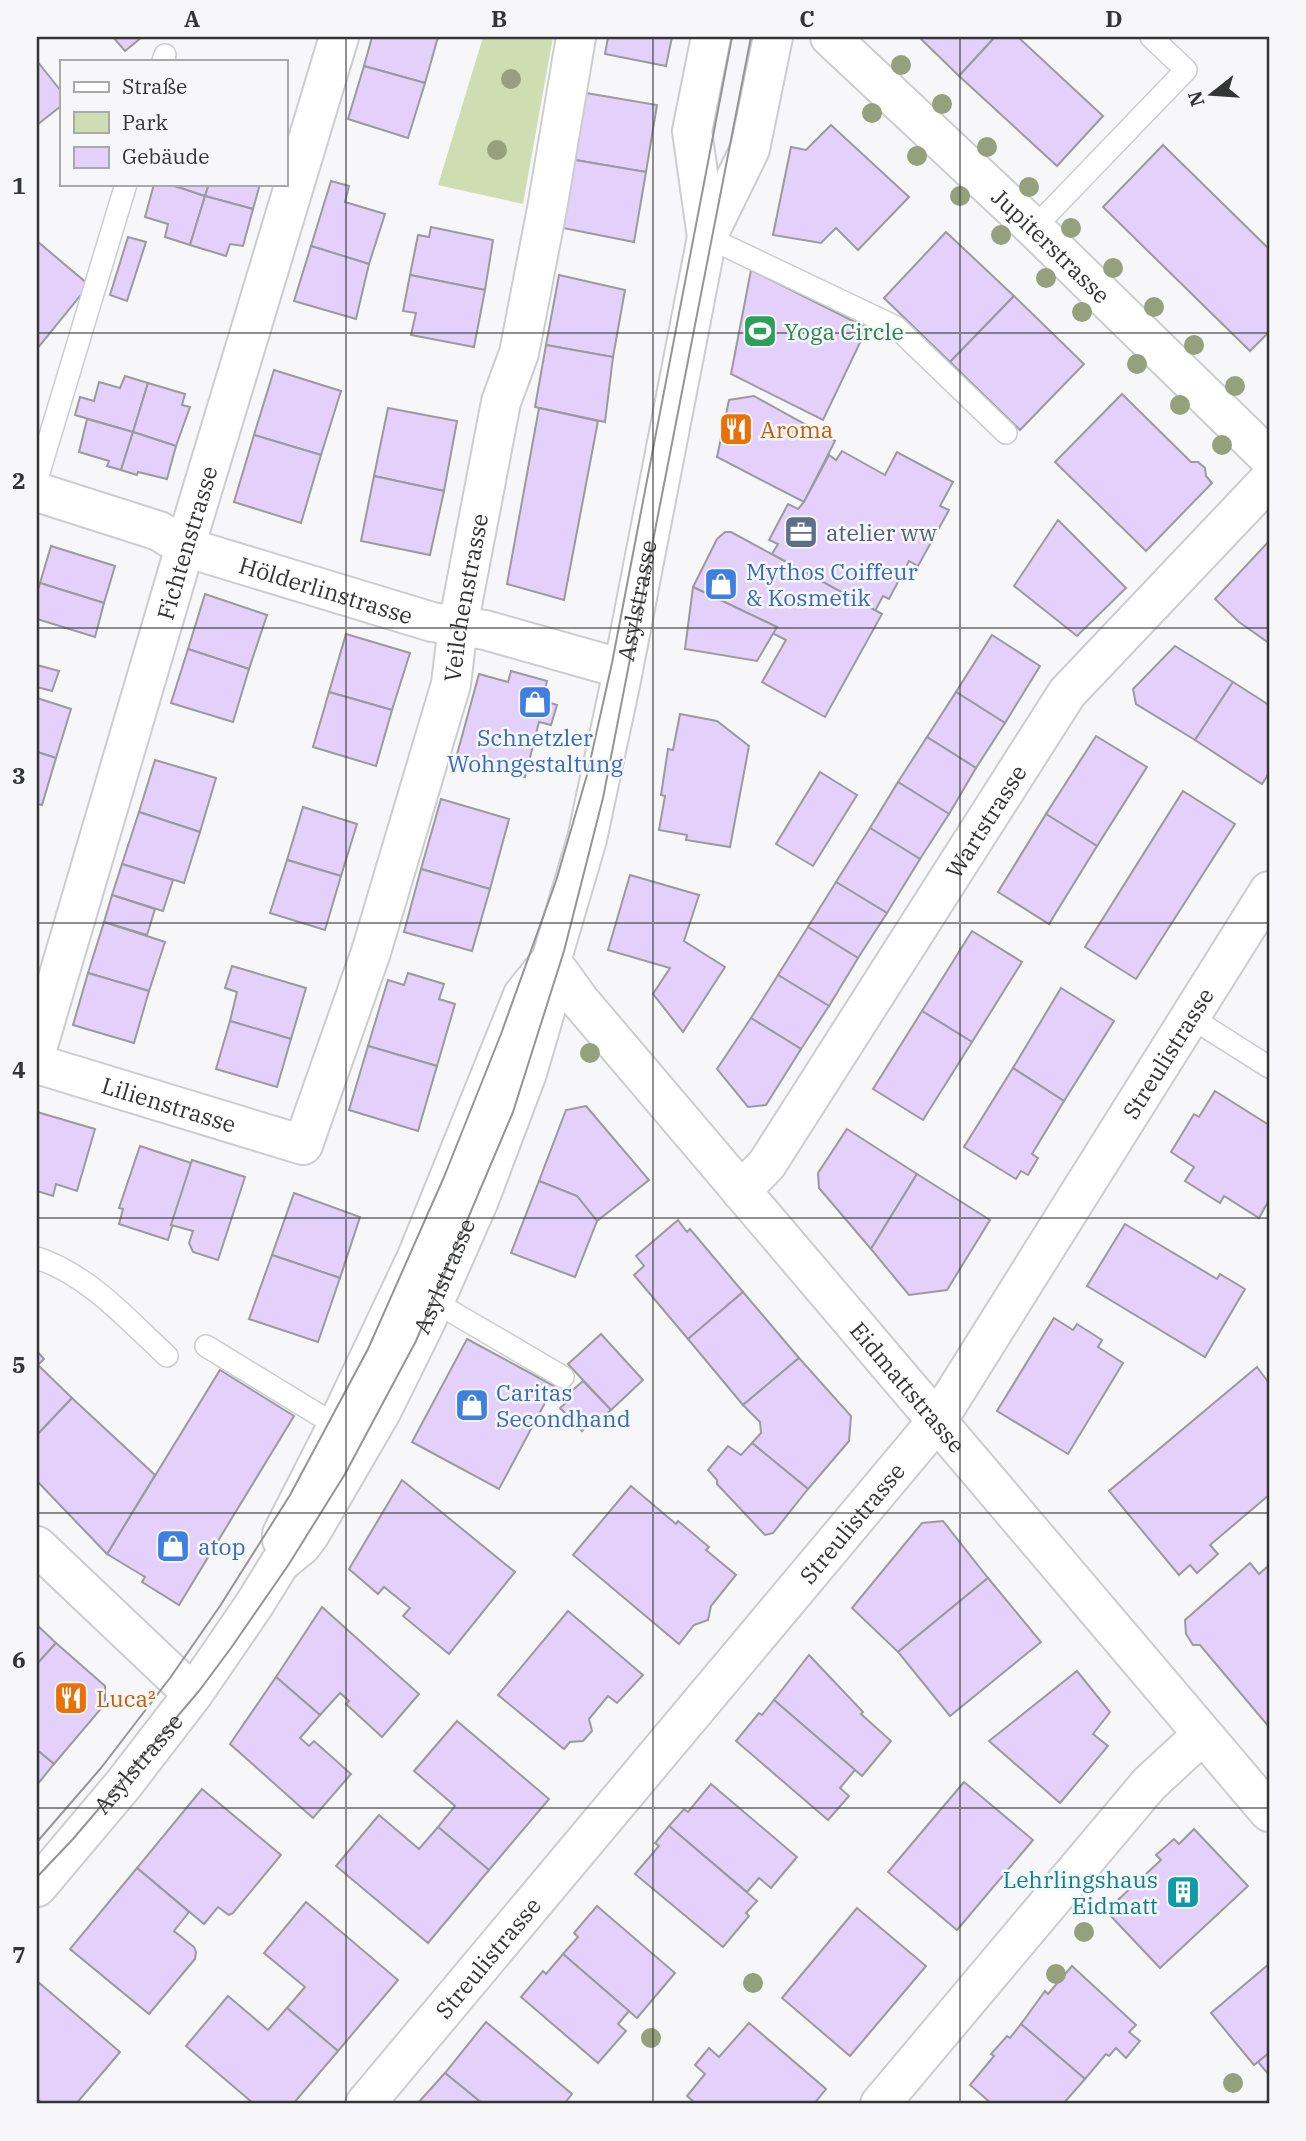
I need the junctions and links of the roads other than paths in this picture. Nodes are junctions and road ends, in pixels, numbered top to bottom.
1 (340, 37) edge
2 (576, 37) edge
3 (711, 37) edge
4 (773, 37) edge
5 (830, 37) edge
6 (1151, 37) edge
7 (125, 186) edge
8 (1034, 228) junction
9 (707, 237) junction
10 (1006, 433) dead end
11 (1269, 458) edge
12 (37, 479) edge
13 (1269, 480) edge
14 (37, 492) edge
15 (185, 547) junction
16 (458, 626) junction
17 (623, 669) junction
18 (1269, 891) edge
19 (551, 961) junction
20 (1190, 1017) junction
21 (41, 1036) edge
22 (37, 1064) edge
23 (1269, 1067) edge
24 (303, 1145) joint
25 (741, 1191) junction
26 (37, 1258) edge
27 (435, 1302) junction
28 (205, 1346) dead end
29 (167, 1356) dead end
30 (563, 1377) dead end
31 (937, 1420) junction
32 (337, 1426) junction
33 (37, 1546) edge
34 (280, 1563) junction
35 (193, 1694) junction
36 (1202, 1735) junction
37 (1269, 1812) edge
38 (37, 1887) edge
39 (365, 2104) edge
40 (880, 2104) edge

1 - 15 street, Fichtenstrasse
2 - 16 street, Veilchenstrasse
3 - 9 street, Asylstrasse
4 - 9 street, Asylstrasse
5 - 8 street, Jupiterstrasse
6 - 8 lane
7 - 12 lane
8 - 11 street, Jupiterstrasse
9 - 10 lane
9 - 17 street, Asylstrasse
13 - 25 street, Wartstrasse
14 - 15 street, Hölderlinstrasse
15 - 16 street, Hölderlinstrasse
15 - 21 street, Fichtenstrasse
16 - 17 street, Hölderlinstrasse
16 - 24 street, Veilchenstrasse
17 - 19 street, Asylstrasse
18 - 20 street, Streulistrasse
19 - 25 street, Eidmattstrasse
19 - 27 street, Asylstrasse
19 - 32 street, Asylstrasse
20 - 23 lane
20 - 31 street, Streulistrasse
22 - 24 street, Lilienstrasse
25 - 31 street, Eidmattstrasse
26 - 29 lane
27 - 30 lane
27 - 34 street, Asylstrasse
28 - 32 lane
31 - 36 street, Eidmattstrasse
31 - 39 street, Streulistrasse
32 - 34 street, Asylstrasse
33 - 35 street
34 - 35 street, Asylstrasse
35 - 38 street, Asylstrasse
36 - 37 street, Eidmattstrasse
36 - 40 street

